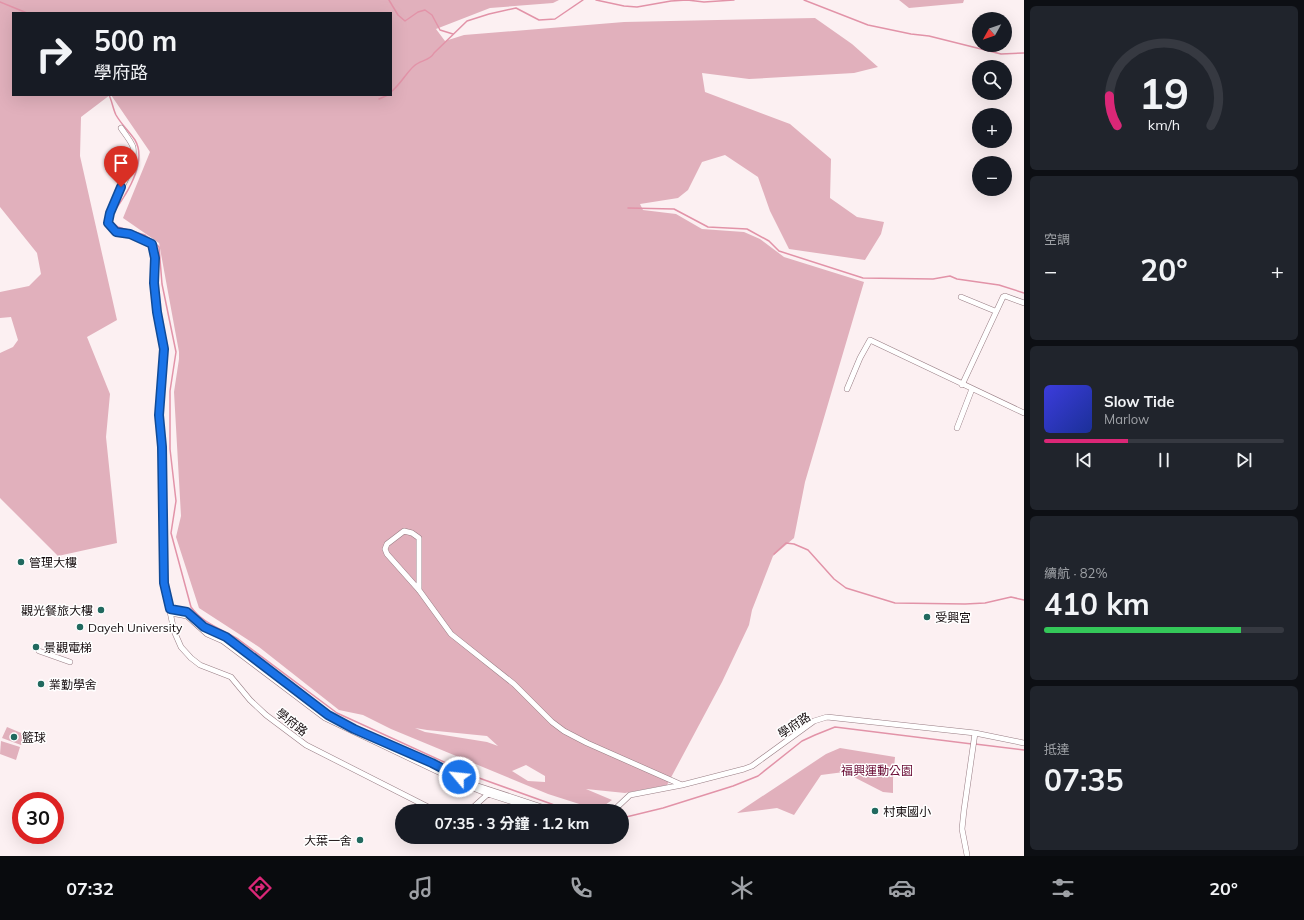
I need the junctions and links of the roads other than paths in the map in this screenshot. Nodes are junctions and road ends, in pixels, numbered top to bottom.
1 (121, 128) dead end
2 (961, 297) dead end
3 (1024, 303) edge
4 (996, 311) junction
5 (962, 385) junction
6 (972, 389) junction
7 (847, 390) dead end
8 (1024, 413) edge
9 (958, 428) dead end
10 (419, 590) junction
11 (170, 611) junction
12 (38, 651) dead end
13 (70, 662) dead end
14 (975, 733) junction
15 (1024, 743) edge
16 (682, 785) junction
17 (493, 791) junction
18 (488, 794) junction
19 (422, 804) edge
20 (477, 804) edge
21 (519, 804) edge
22 (533, 804) edge
23 (620, 804) edge
24 (967, 855) dead end

1 - 11 street, 學府路
2 - 4 street
3 - 4 street
4 - 5 street
5 - 6 street
5 - 7 street
6 - 8 street
6 - 9 street
10 - 10 street
10 - 16 street
11 - 17 street
11 - 18 street, 學府路
11 - 19 street, 學府路
12 - 13 street
14 - 15 street, 學府路
14 - 16 street, 學府路
14 - 24 street
16 - 23 street, 學府路
17 - 18 street
17 - 22 street
18 - 20 street
18 - 21 street, 學府路

